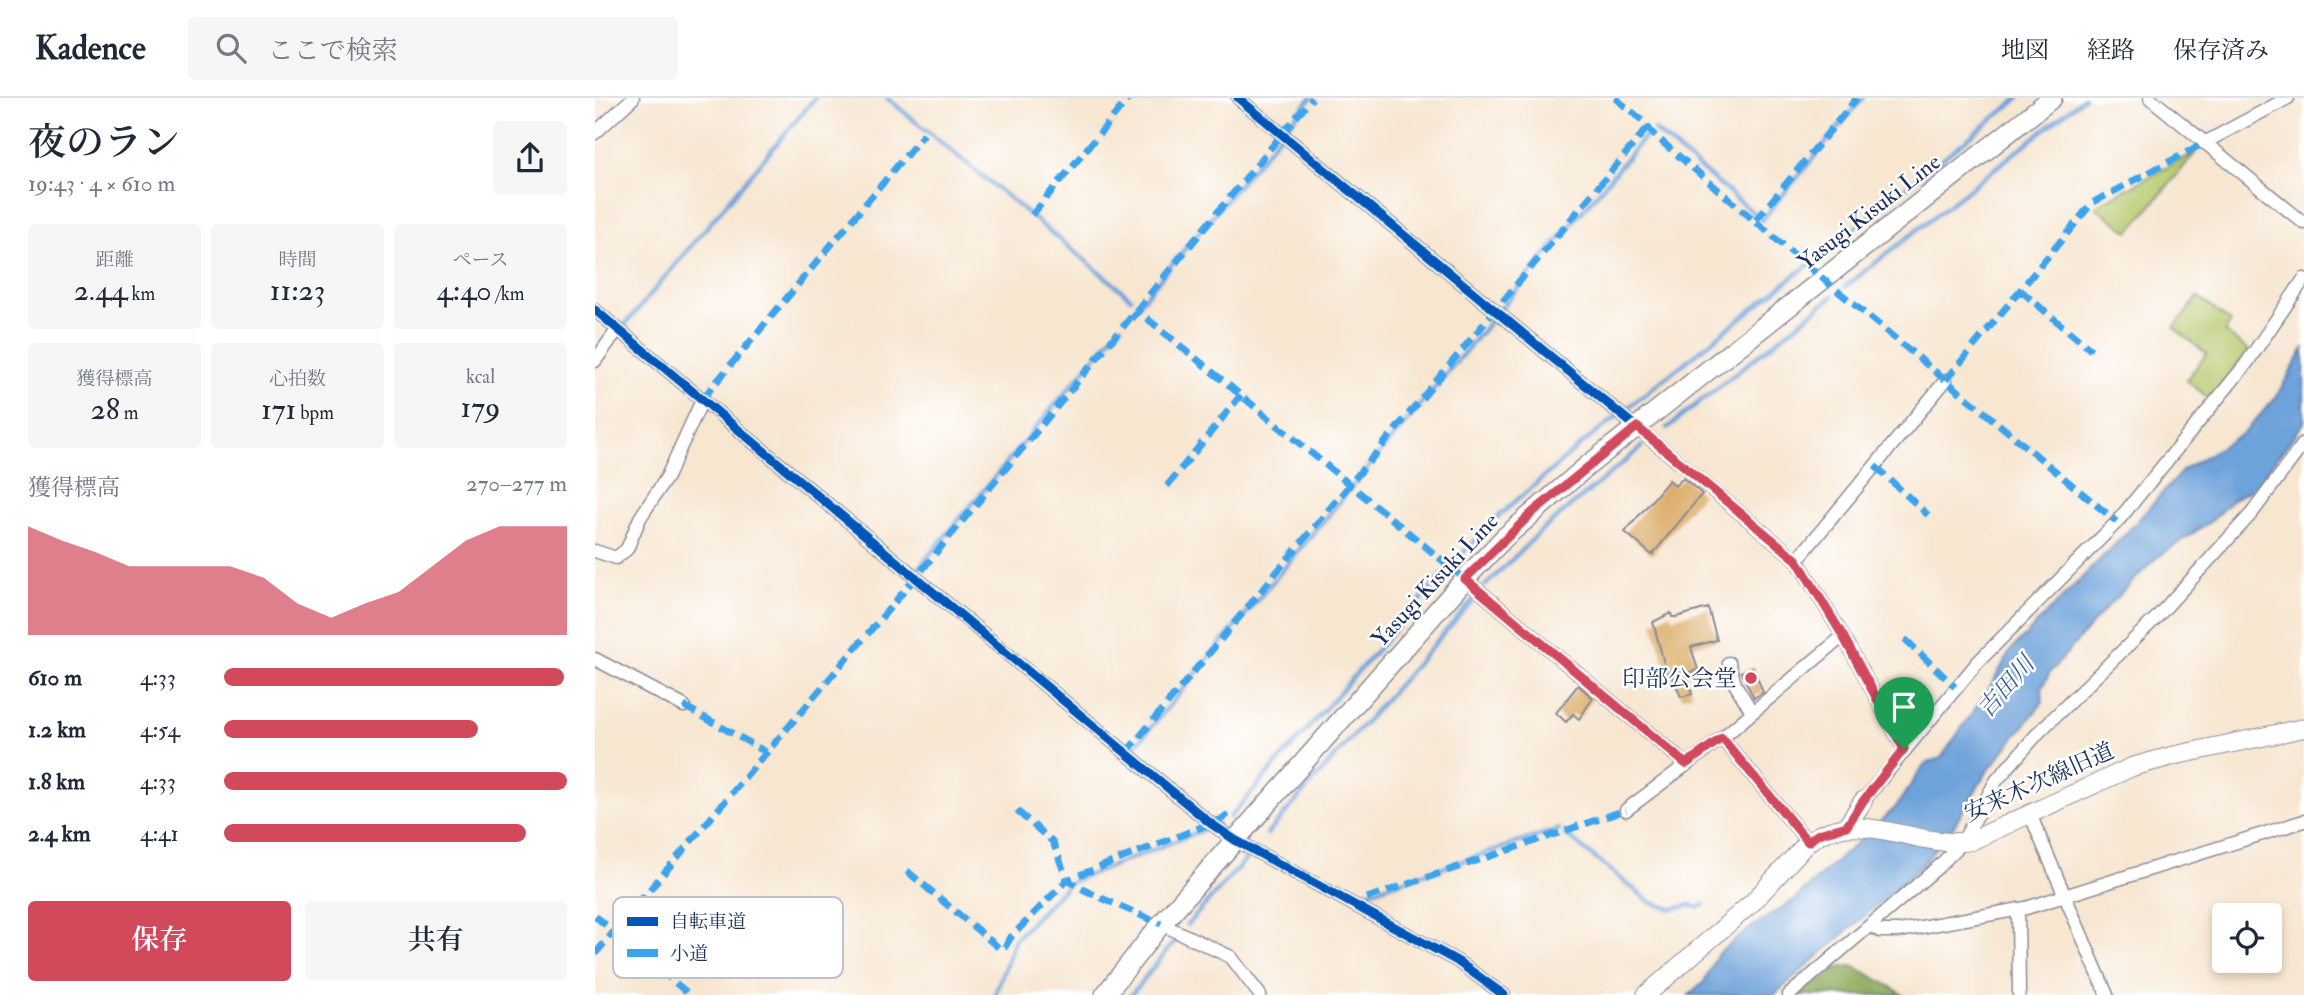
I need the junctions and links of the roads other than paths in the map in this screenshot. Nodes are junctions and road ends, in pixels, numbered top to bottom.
1 (633, 98) edge
2 (1238, 98) edge
3 (2052, 98) edge
4 (2150, 98) edge
5 (2288, 98) edge
6 (595, 133) edge
7 (2204, 143) junction
8 (2304, 223) edge
9 (2304, 279) edge
10 (2300, 296) edge
11 (595, 310) edge
12 (618, 329) junction
13 (595, 361) edge
14 (1946, 380) dead end
15 (703, 398) junction
16 (1637, 427) junction
17 (2304, 443) edge
18 (595, 551) edge
19 (1797, 560) junction
20 (1465, 579) junction
21 (1843, 636) junction
22 (595, 659) edge
23 (1729, 663) dead end
24 (684, 706) dead end
25 (1752, 712) junction
26 (2304, 727) edge
27 (1722, 738) junction
28 (1904, 749) junction
29 (1686, 764) junction
30 (1863, 801) joint
31 (1626, 810) dead end
32 (2030, 814) junction
33 (2304, 821) edge
34 (1850, 826) junction
35 (1235, 840) junction
36 (1808, 842) junction
37 (1955, 843) junction
38 (2064, 896) junction
39 (2018, 909) junction
40 (1161, 924) junction
41 (1871, 926) junction
42 (1105, 995) edge
43 (1260, 995) edge
44 (1504, 995) edge
45 (1646, 995) edge
46 (1789, 995) edge
47 (2019, 995) edge
48 (2107, 995) edge

1 - 6 street
2 - 16 street
3 - 16 main road, Yasugi Kisuki Line
4 - 7 street
5 - 7 street
7 - 8 street
9 - 10 street
10 - 28 street
11 - 12 street
12 - 13 street
12 - 15 street
14 - 19 street
15 - 18 street
15 - 35 street
16 - 19 street
16 - 20 main road, Yasugi Kisuki Line
17 - 37 street
19 - 21 street
20 - 29 street
20 - 35 main road, Yasugi Kisuki Line
21 - 25 street
21 - 28 street
22 - 24 street
23 - 25 street
25 - 27 street
26 - 32 street, 安来木次線旧道
27 - 29 street
27 - 36 street
28 - 30 street
29 - 31 street
30 - 34 street
32 - 37 street, 安来木次線旧道
32 - 38 street
33 - 38 street
34 - 36 street, 安来木次線旧道
34 - 37 street, 安来木次線旧道
35 - 40 main road, Yasugi Kisuki Line
35 - 44 street
36 - 45 street, 安来木次線旧道
37 - 41 street
38 - 39 street
38 - 48 street
39 - 41 street
39 - 47 street
40 - 42 main road, Yasugi Kisuki Line
40 - 43 street
41 - 46 street

